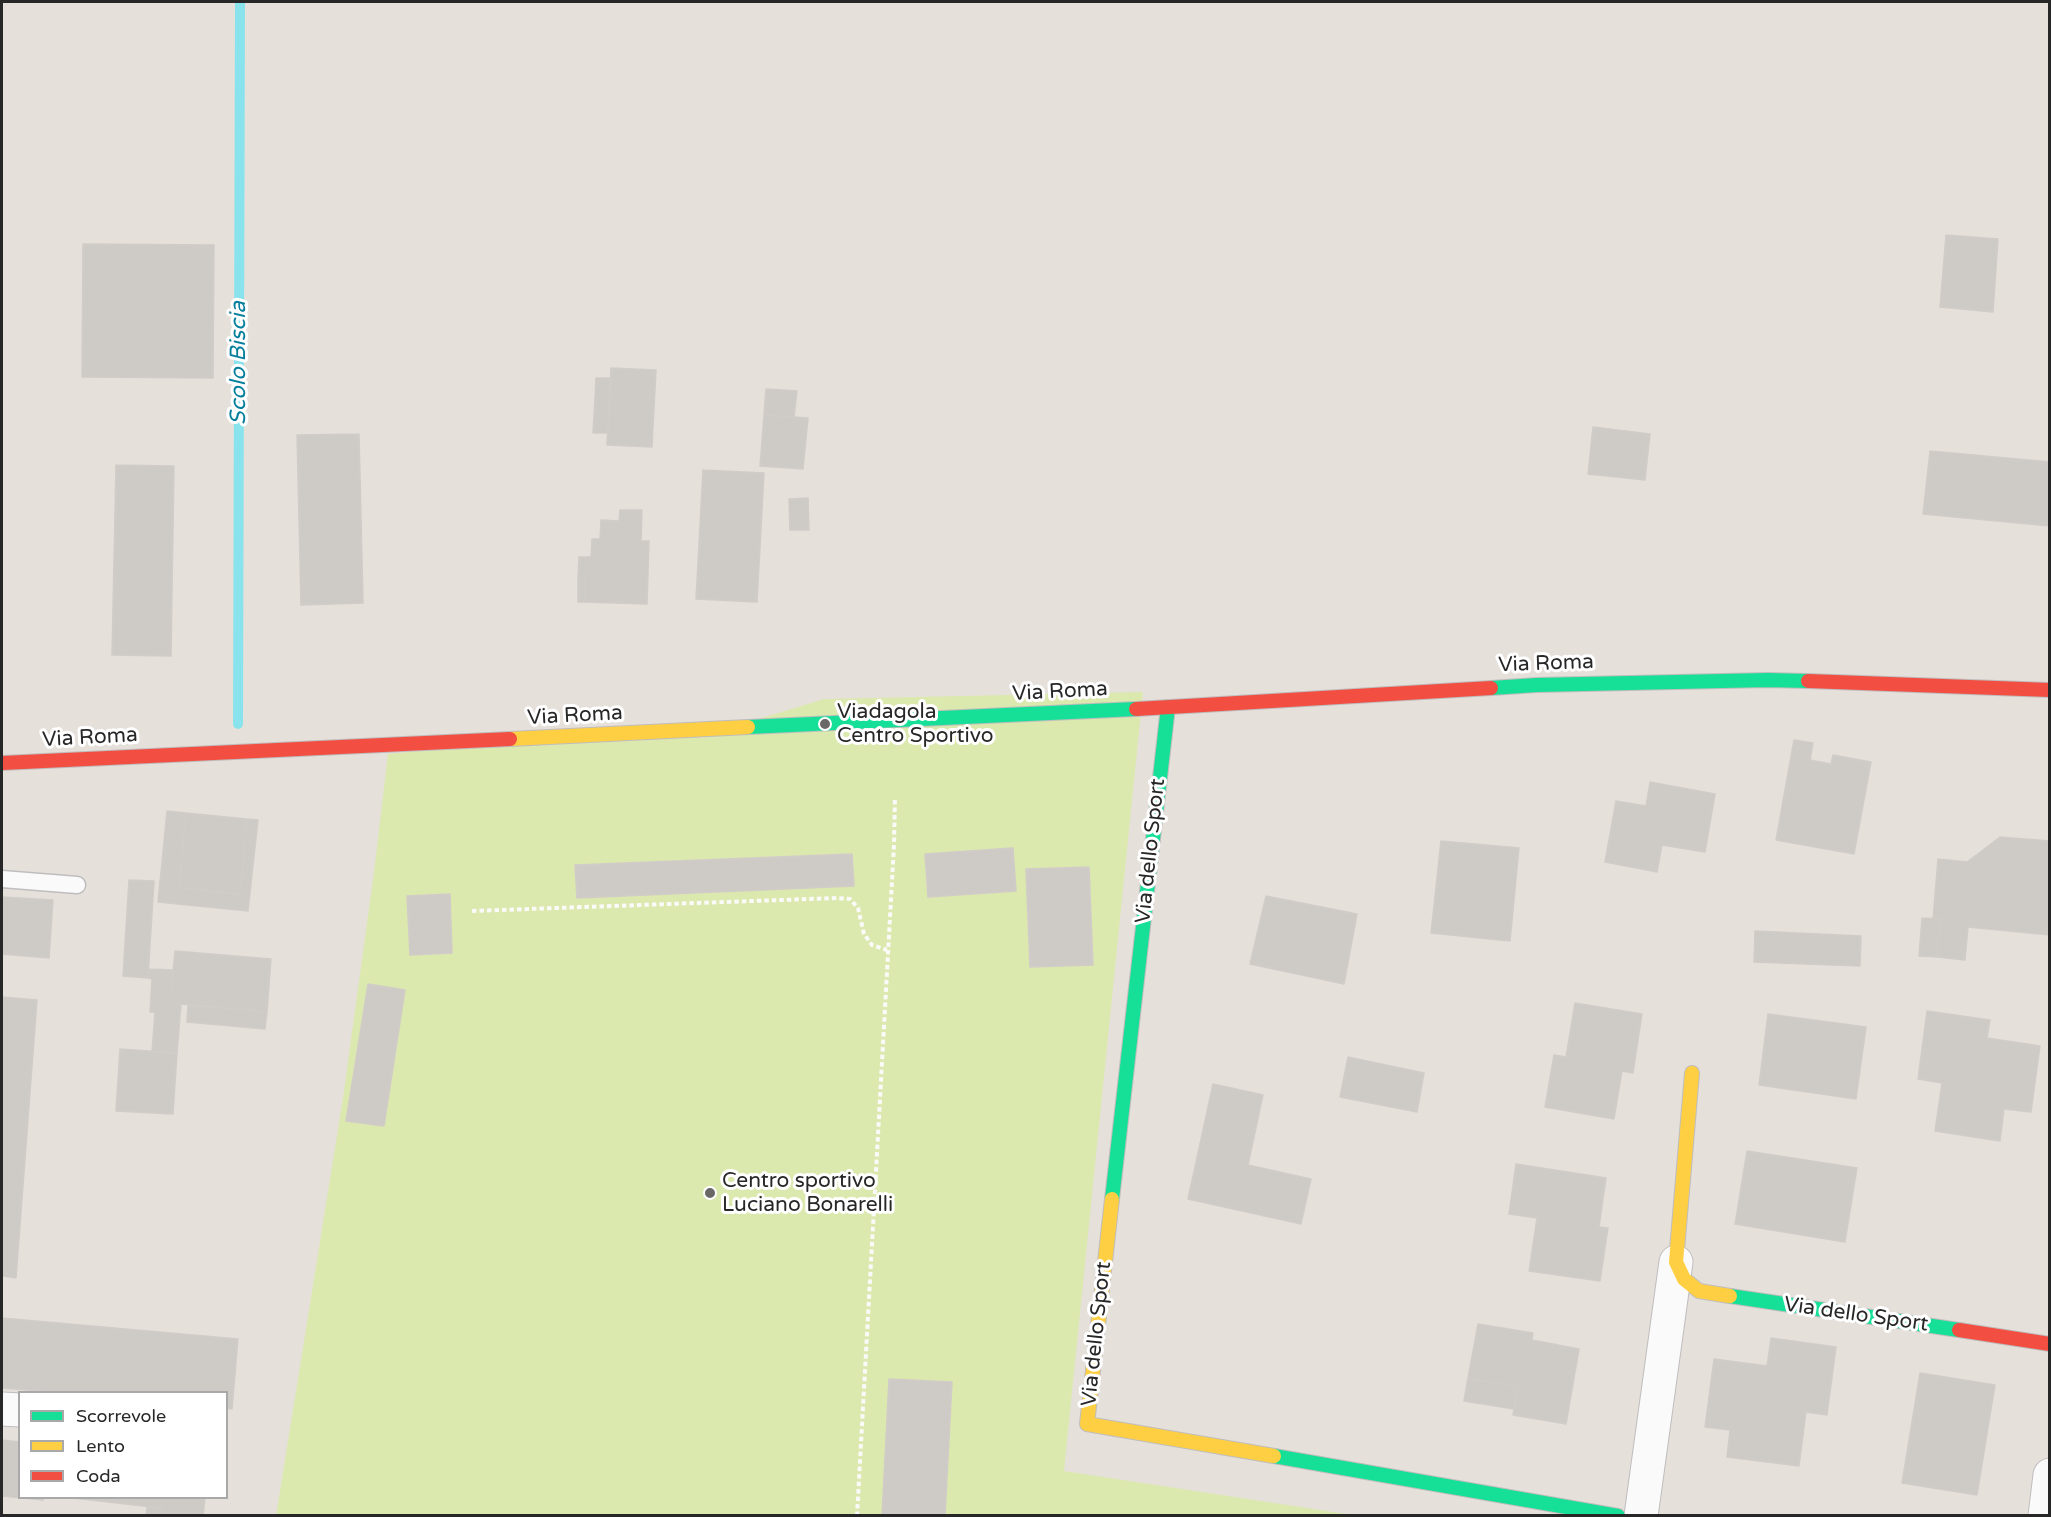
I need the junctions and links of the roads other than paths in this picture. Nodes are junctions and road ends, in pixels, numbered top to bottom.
1 (2049, 690) edge
2 (1168, 707) junction
3 (2, 763) edge
4 (2, 879) edge
5 (77, 885) dead end
6 (1692, 1073) dead end
7 (1676, 1262) junction
8 (2049, 1344) edge
9 (2, 1409) edge
10 (18, 1410) edge
11 (2049, 1475) edge
12 (1618, 1515) edge
13 (1641, 1515) edge
14 (2045, 1515) edge

1 - 2 main road, Via Roma
2 - 3 main road, Via Roma
2 - 12 main road, Via dello Sport
4 - 5 lane
6 - 7 main road
7 - 8 main road, Via dello Sport
7 - 13 street
9 - 10 street
11 - 14 street

